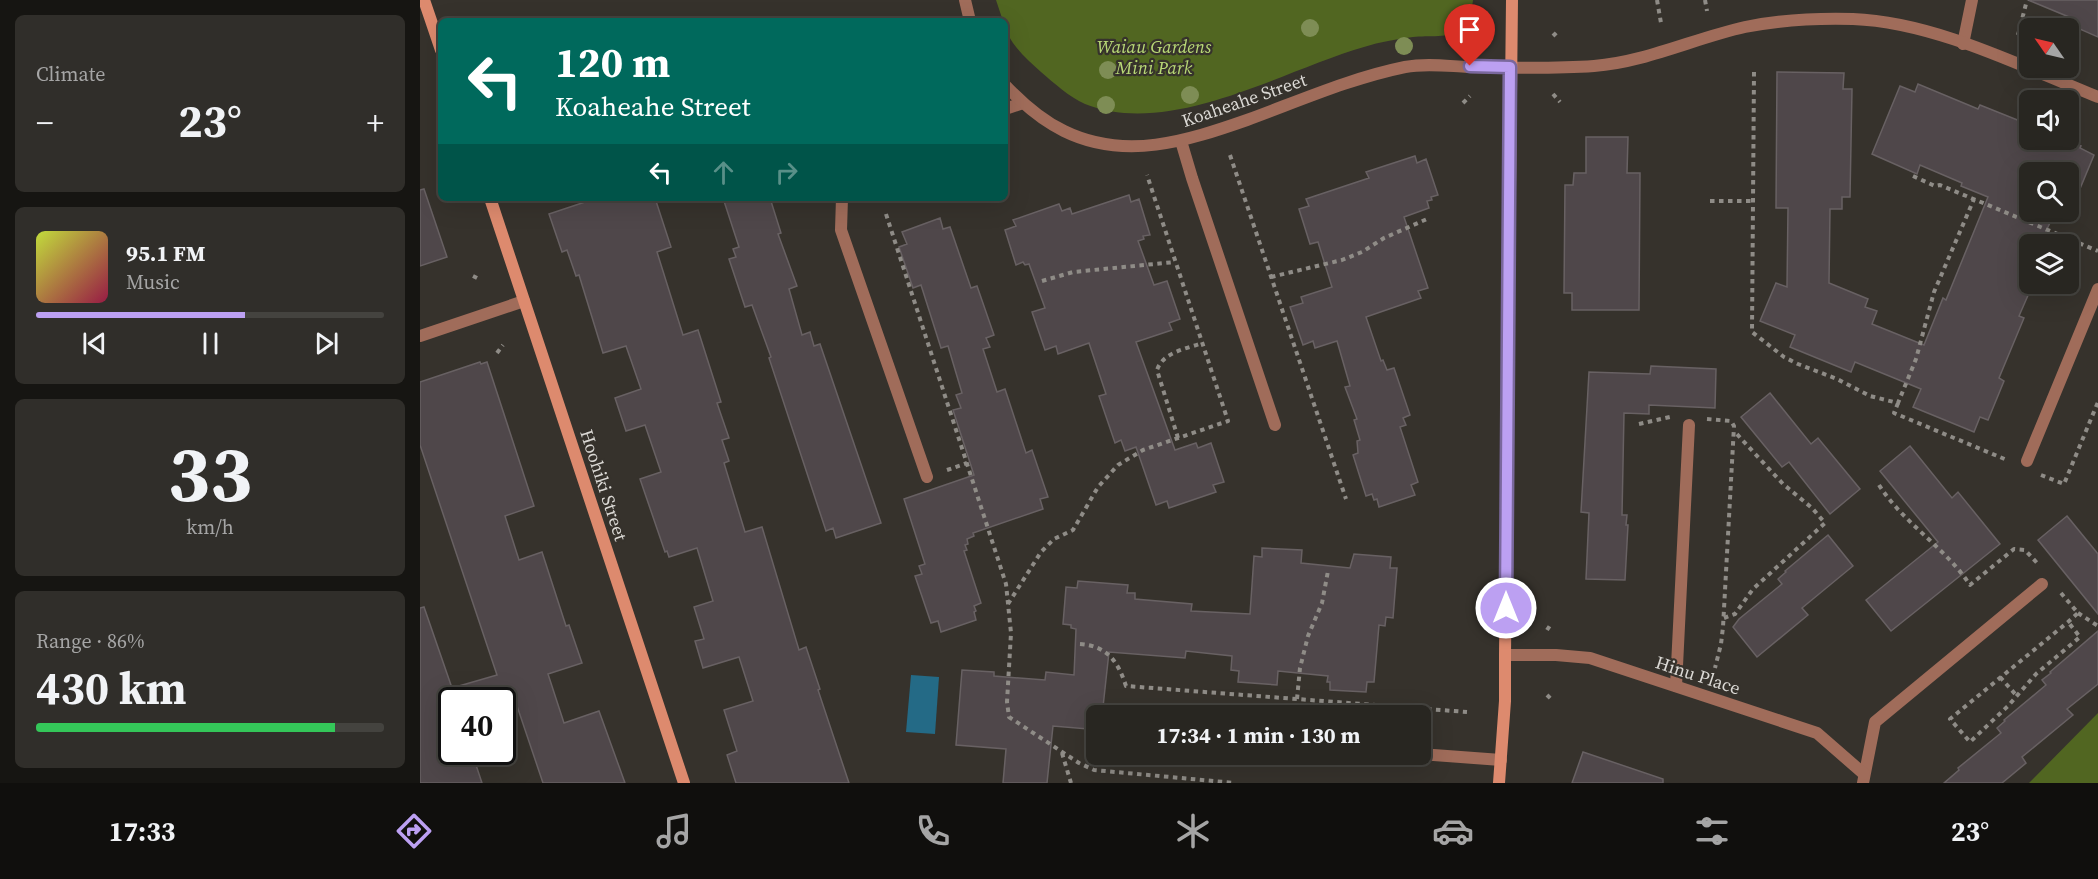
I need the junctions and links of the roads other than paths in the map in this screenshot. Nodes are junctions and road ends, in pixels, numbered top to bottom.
1 (424, 0) edge
2 (965, 0) edge
3 (1512, 0) edge
4 (1972, 0) edge
5 (969, 18) edge
6 (438, 42) edge
7 (1963, 44) junction
8 (1510, 67) junction
9 (1008, 88) edge
10 (2098, 98) edge
11 (1023, 103) junction
12 (1008, 108) edge
13 (1182, 141) junction
14 (491, 201) edge
15 (842, 201) edge
16 (2098, 289) edge
17 (524, 301) junction
18 (420, 336) edge
19 (1684, 421) road end
20 (1275, 425) dead end
21 (2027, 461) dead end
22 (927, 477) dead end
23 (2042, 584) dead end
24 (1505, 655) junction
25 (1676, 686) junction
26 (1431, 755) edge
27 (1501, 760) junction
28 (1864, 778) edge
29 (684, 783) edge
30 (1499, 783) edge

1 - 6 street
2 - 5 street
3 - 8 street
4 - 7 street
7 - 8 street, Koaheahe Street
7 - 10 street, Koaheahe Street
8 - 13 street, Koaheahe Street
8 - 24 street
9 - 11 street, Koaheahe Street
11 - 12 street
11 - 13 street, Koaheahe Street
13 - 20 street
14 - 17 street, Hoohiki Street
15 - 22 street
16 - 21 street
17 - 18 street
17 - 29 street, Hoohiki Street
19 - 25 street
23 - 28 street
24 - 25 street, Hinu Place
24 - 27 street
25 - 28 street, Hinu Place
26 - 27 street
27 - 30 street

